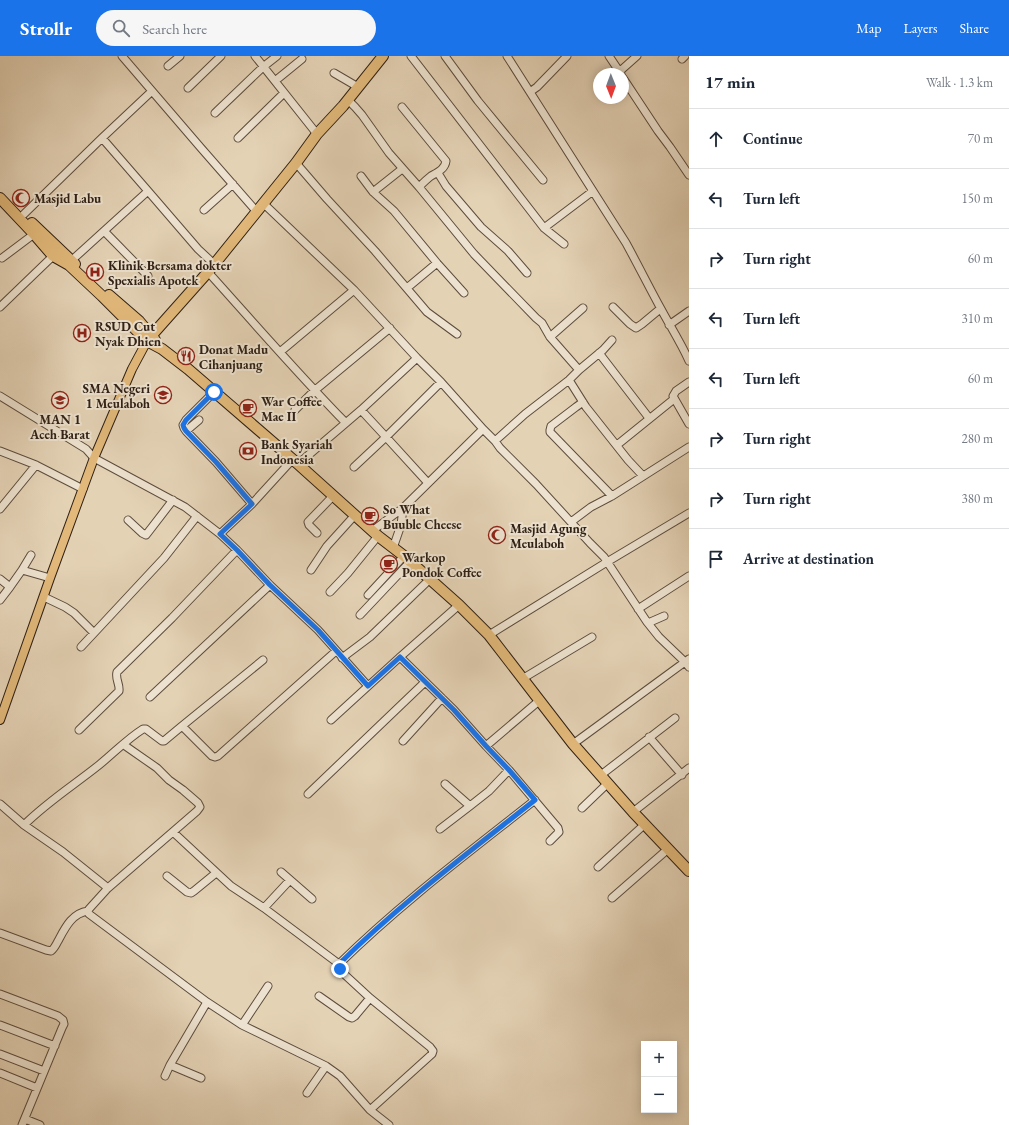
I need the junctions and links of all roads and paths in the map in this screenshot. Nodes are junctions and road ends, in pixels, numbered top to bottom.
1 (122, 56) edge
2 (133, 56) edge
3 (180, 56) edge
4 (221, 56) edge
5 (255, 56) edge
6 (277, 56) edge
7 (383, 56) edge
8 (410, 56) edge
9 (445, 56) edge
10 (507, 56) edge
11 (567, 56) edge
12 (609, 56) edge
13 (637, 56) edge
14 (302, 59) dead end
15 (127, 62) junction
16 (168, 66) dead end
17 (264, 67) junction
18 (617, 68) edge
19 (626, 68) edge
20 (334, 73) dead end
21 (275, 81) junction
22 (629, 86) edge
23 (358, 87) junction
24 (188, 88) dead end
25 (533, 90) junction
26 (152, 91) junction
27 (284, 93) junction
28 (348, 100) junction
29 (402, 107) dead end
30 (215, 113) dead end
31 (317, 134) junction
32 (102, 138) junction
33 (238, 138) dead end
34 (296, 163) junction
35 (402, 169) junction
36 (438, 173) junction
37 (689, 175) edge
38 (360, 176) dead end
39 (542, 180) dead end
40 (233, 184) junction
41 (419, 186) junction
42 (0, 190) edge
43 (148, 191) junction
44 (592, 191) junction
45 (373, 192) junction
46 (1, 202) edge
47 (264, 203) junction
48 (204, 210) dead end
49 (257, 212) junction
50 (24, 214) junction
51 (544, 228) junction
52 (104, 231) junction
53 (34, 234) junction
54 (564, 244) dead end
55 (52, 256) junction
56 (2, 258) dead end
57 (71, 261) junction
58 (437, 263) junction
59 (211, 268) junction
60 (527, 273) dead end
61 (148, 276) dead end
62 (407, 288) junction
63 (354, 290) junction
64 (464, 293) dead end
65 (0, 307) edge
66 (613, 307) dead end
67 (583, 308) dead end
68 (660, 309) junction
69 (689, 311) edge
70 (672, 323) junction
71 (390, 328) junction
72 (457, 334) dead end
73 (550, 337) junction
74 (149, 338) junction
75 (612, 340) dead end
76 (280, 352) junction
77 (599, 352) junction
78 (418, 358) junction
79 (689, 361) edge
80 (579, 370) junction
81 (569, 380) junction
82 (441, 382) junction
83 (689, 382) edge
84 (314, 390) junction
85 (214, 392) junction
86 (0, 396) edge
87 (674, 399) junction
88 (583, 402) junction
89 (295, 410) dead end
90 (361, 410) junction
91 (649, 418) junction
92 (199, 420) dead end
93 (346, 423) junction
94 (689, 424) edge
95 (484, 429) junction
96 (186, 431) junction
97 (386, 436) junction
98 (495, 441) junction
99 (617, 445) junction
100 (689, 447) edge
101 (0, 452) edge
102 (94, 458) junction
103 (295, 461) junction
104 (36, 465) junction
105 (354, 467) dead end
106 (642, 476) junction
107 (428, 483) junction
108 (83, 489) junction
109 (333, 496) junction
110 (612, 496) junction
111 (173, 500) junction
112 (252, 504) junction
113 (403, 508) junction
114 (0, 509) edge
115 (689, 513) edge
116 (355, 515) junction
117 (197, 516) junction
118 (128, 520) dead end
119 (571, 522) junction
120 (317, 533) dead end
121 (375, 533) junction
122 (220, 534) junction
123 (394, 548) junction
124 (237, 550) junction
125 (31, 555) dead end
126 (407, 559) junction
127 (607, 562) junction
128 (22, 570) junction
129 (311, 570) dead end
130 (689, 576) edge
131 (50, 578) junction
132 (0, 579) edge
133 (430, 580) junction
134 (270, 585) junction
135 (10, 587) junction
136 (330, 592) dead end
137 (368, 595) dead end
138 (44, 597) junction
139 (0, 600) edge
140 (459, 605) junction
141 (638, 609) junction
142 (360, 616) dead end
143 (664, 616) dead end
144 (648, 623) junction
145 (94, 633) junction
146 (488, 636) junction
147 (592, 637) dead end
148 (81, 647) dead end
149 (336, 651) junction
150 (400, 657) junction
151 (342, 658) junction
152 (263, 660) dead end
153 (688, 663) edge
154 (522, 679) junction
155 (426, 682) junction
156 (368, 686) junction
157 (150, 696) dead end
158 (442, 698) junction
159 (540, 700) junction
160 (1, 711) edge
161 (674, 718) dead end
162 (0, 720) edge
163 (331, 720) dead end
164 (182, 726) junction
165 (79, 730) dead end
166 (649, 737) junction
167 (403, 741) dead end
168 (124, 744) junction
169 (573, 744) junction
170 (486, 746) junction
171 (689, 768) edge
172 (509, 770) junction
173 (682, 775) junction
174 (604, 779) junction
175 (445, 784) dead end
176 (308, 794) dead end
177 (535, 800) junction
178 (0, 804) edge
179 (470, 806) junction
180 (582, 808) dead end
181 (633, 812) junction
182 (24, 824) junction
183 (645, 824) junction
184 (440, 829) dead end
185 (172, 832) junction
186 (550, 841) dead end
187 (668, 849) junction
188 (598, 867) dead end
189 (689, 871) edge
190 (281, 872) dead end
191 (216, 873) junction
192 (167, 876) dead end
193 (290, 880) junction
194 (108, 888) junction
195 (612, 898) dead end
196 (312, 900) dead end
197 (264, 908) junction
198 (88, 912) junction
199 (0, 933) edge
200 (339, 964) junction
201 (268, 986) dead end
202 (0, 994) edge
203 (319, 996) dead end
204 (370, 998) junction
205 (207, 1002) junction
206 (0, 1025) edge
207 (242, 1025) junction
208 (55, 1046) junction
209 (0, 1054) edge
210 (170, 1065) junction
211 (326, 1066) junction
212 (44, 1071) junction
213 (0, 1073) edge
214 (165, 1076) dead end
215 (201, 1078) dead end
216 (37, 1088) junction
217 (307, 1093) dead end
218 (370, 1110) junction
219 (23, 1122) edge
220 (40, 1125) edge
221 (389, 1125) edge

1 - 15 street
2 - 15 street
3 - 16 street
4 - 24 street
5 - 17 street
6 - 17 street
7 - 23 highway
8 - 51 street
9 - 39 street
10 - 25 street
11 - 25 street
12 - 18 street
13 - 19 street
14 - 21 street
15 - 26 street
17 - 21 street
17 - 30 street
20 - 23 street
21 - 27 street
22 - 37 street
23 - 28 highway
25 - 44 street
26 - 32 street
26 - 40 street
27 - 31 street
27 - 33 street
28 - 31 highway
28 - 35 street
29 - 36 street
31 - 34 highway
32 - 43 street
32 - 50 street
34 - 47 highway
34 - 62 street
35 - 41 street
35 - 45 street
36 - 41 street
36 - 60 street
38 - 45 street
40 - 48 street
40 - 49 street
41 - 73 street
42 - 50 highway
43 - 52 street
43 - 59 street
44 - 51 street
44 - 68 street
45 - 58 street
46 - 53 highway
47 - 49 highway
47 - 63 street
49 - 59 highway
50 - 57 highway
51 - 54 street
52 - 57 street
52 - 61 street
53 - 55 highway
53 - 56 street
55 - 65 street
55 - 74 highway
57 - 74 highway
58 - 62 street
58 - 64 street
59 - 74 highway
59 - 76 street
62 - 72 street
63 - 71 street
63 - 76 street
66 - 68 street
67 - 73 street
68 - 70 street
69 - 70 street
70 - 79 street
71 - 78 street
71 - 84 street
73 - 80 street
74 - 85 highway
74 - 102 main road
75 - 77 street
76 - 84 street
77 - 80 street
77 - 91 street
78 - 82 street
78 - 90 street
80 - 81 street
81 - 88 street
81 - 98 street
82 - 95 street
82 - 97 street
83 - 87 street
84 - 89 street
84 - 93 street
85 - 96 street
85 - 103 highway
86 - 102 street
87 - 91 street
87 - 94 street
88 - 99 street
88 - 110 street
90 - 93 street
90 - 97 street
91 - 99 street
92 - 96 street
93 - 103 street
95 - 98 street
95 - 107 street
96 - 112 street
97 - 105 street
97 - 107 street
98 - 119 street
99 - 106 street
100 - 106 street
101 - 104 street
102 - 108 main road
102 - 111 street
103 - 109 highway
103 - 112 street
104 - 108 street
104 - 114 street
106 - 110 street
107 - 113 street
108 - 131 main road
109 - 116 highway
109 - 120 street
110 - 119 street
111 - 117 street
111 - 118 street
112 - 122 street
113 - 121 street
113 - 123 street
115 - 127 street
116 - 121 highway
116 - 129 street
117 - 122 street
117 - 145 street
119 - 127 street
121 - 123 highway
121 - 136 street
122 - 124 street
123 - 126 highway
124 - 134 street
124 - 165 street
125 - 128 street
126 - 133 highway
126 - 137 street
126 - 142 street
127 - 141 street
127 - 146 street
128 - 131 street
128 - 135 street
130 - 141 street
131 - 138 main road
132 - 135 street
133 - 140 highway
133 - 151 street
134 - 149 street
134 - 157 street
135 - 139 street
138 - 145 street
138 - 160 main road
140 - 146 highway
140 - 150 street
141 - 144 street
143 - 144 street
144 - 153 street
145 - 148 street
146 - 154 highway
147 - 154 street
149 - 151 street
149 - 164 street
150 - 155 street
150 - 156 street
151 - 156 street
152 - 164 street
153 - 169 street
154 - 159 highway
155 - 158 street
155 - 176 street
156 - 163 street
158 - 167 street
158 - 170 street
159 - 169 highway
159 - 170 street
160 - 162 main road
161 - 166 street
164 - 168 street
166 - 173 street
166 - 174 street
168 - 182 street
168 - 185 street
169 - 174 highway
170 - 172 street
171 - 173 street
172 - 177 street
172 - 179 street
173 - 181 street
174 - 180 street
174 - 181 highway
175 - 179 street
177 - 186 street
177 - 200 street
178 - 182 street
179 - 184 street
181 - 183 highway
182 - 194 street
183 - 187 highway
183 - 188 street
185 - 191 street
185 - 194 street
187 - 189 highway
187 - 195 street
190 - 193 street
191 - 192 street
191 - 197 street
193 - 196 street
193 - 197 street
194 - 198 street
197 - 200 street
198 - 199 street
198 - 205 street
200 - 204 street
201 - 207 street
202 - 208 street
203 - 204 street
204 - 218 street
205 - 207 street
205 - 210 street
206 - 208 street
207 - 211 street
208 - 212 street
209 - 212 street
210 - 214 street
210 - 215 street
211 - 217 street
211 - 218 street
212 - 216 street
213 - 216 street
216 - 219 street
218 - 221 street
219 - 220 street

